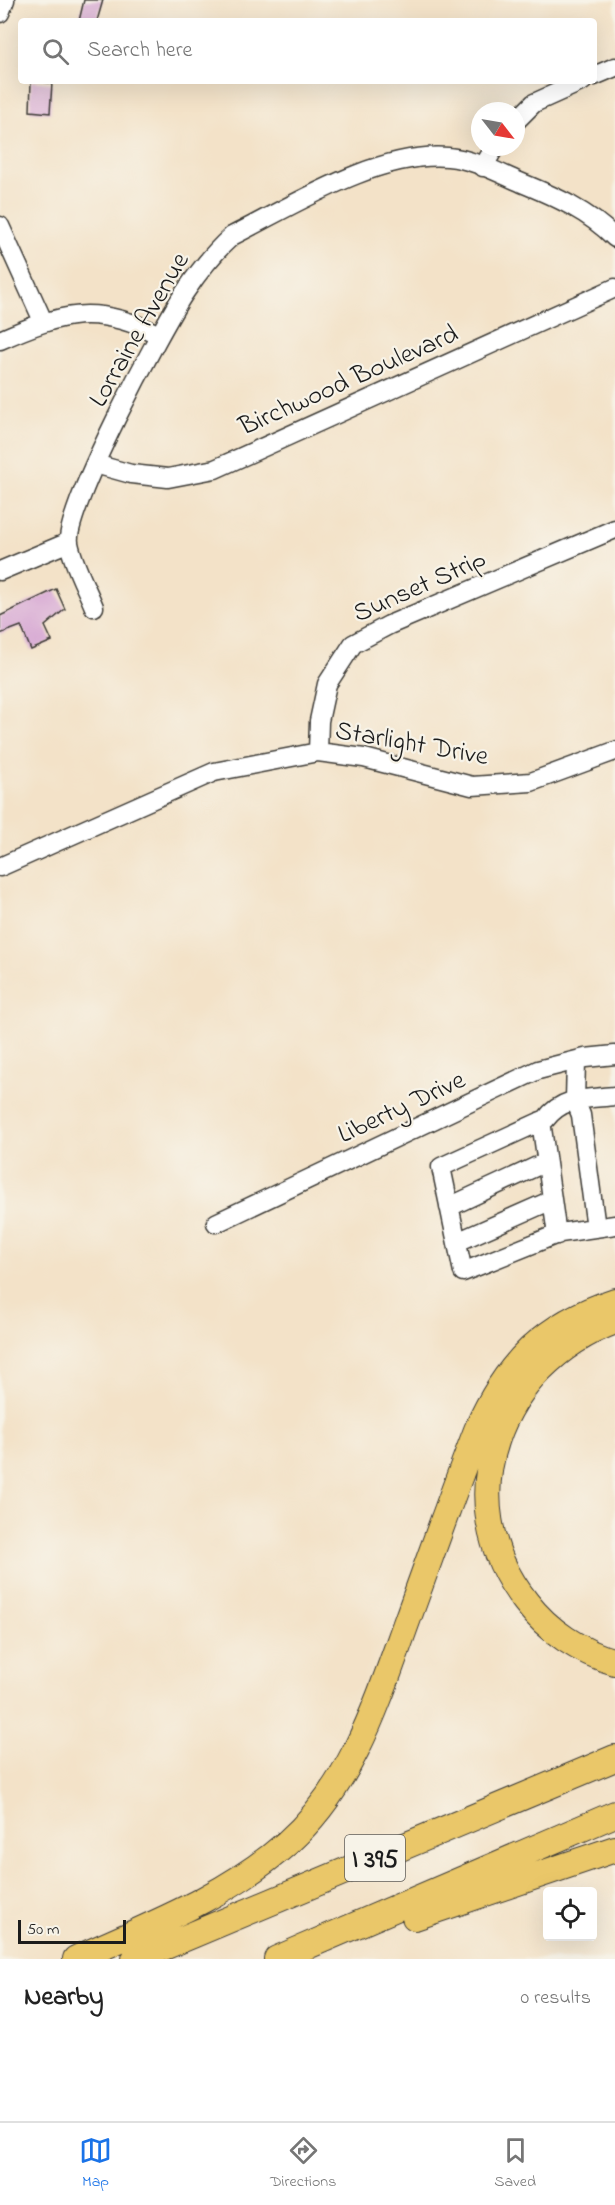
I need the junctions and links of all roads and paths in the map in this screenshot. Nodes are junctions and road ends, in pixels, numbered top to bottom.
1 (5, 0) edge
2 (0, 13) edge
3 (615, 67) edge
4 (597, 75) edge
5 (577, 84) edge
6 (525, 112) edge
7 (489, 156) edge
8 (483, 166) junction
9 (0, 226) edge
10 (615, 238) edge
11 (615, 288) edge
12 (43, 321) junction
13 (159, 335) junction
14 (0, 340) edge
15 (95, 464) junction
16 (615, 529) edge
17 (69, 542) junction
18 (0, 571) edge
19 (94, 607) dead end
20 (615, 751) edge
21 (318, 752) junction
22 (0, 867) edge
23 (615, 1055) edge
24 (576, 1061) junction
25 (615, 1096) edge
26 (574, 1100) junction
27 (541, 1121) junction
28 (546, 1162) junction
29 (552, 1200) junction
30 (449, 1207) junction
31 (216, 1223) dead end
32 (615, 1225) edge
33 (596, 1228) junction
34 (556, 1234) junction
35 (457, 1242) junction
36 (615, 1301) edge
37 (615, 1322) edge
38 (615, 1662) edge
39 (615, 1758) edge
40 (615, 1814) edge
41 (615, 1849) edge
42 (76, 1959) edge
43 (135, 1959) edge
44 (277, 1959) edge
45 (286, 1959) edge

1 - 2 street
3 - 4 street
5 - 6 street
7 - 8 street
8 - 10 street, Lorraine Avenue
8 - 13 street, Lorraine Avenue
9 - 12 street
11 - 15 street, Birchwood Boulevard
12 - 13 street
12 - 14 street
13 - 15 street, Lorraine Avenue
15 - 17 street, Lorraine Avenue
16 - 21 street, Sunset Strip
17 - 18 street
17 - 19 street
20 - 21 street, Starlight Drive
21 - 22 street, Starlight Drive
23 - 24 street, Liberty Drive
24 - 26 street
24 - 31 street, Liberty Drive
25 - 26 street
26 - 27 street
26 - 33 street
27 - 28 street
27 - 30 street
28 - 29 street
28 - 30 street
29 - 34 street
29 - 35 street
30 - 35 street
32 - 33 street
33 - 34 street
34 - 35 street
36 - 42 highway
37 - 38 highway
39 - 43 highway, I 395
40 - 44 highway, I 395
41 - 45 highway

